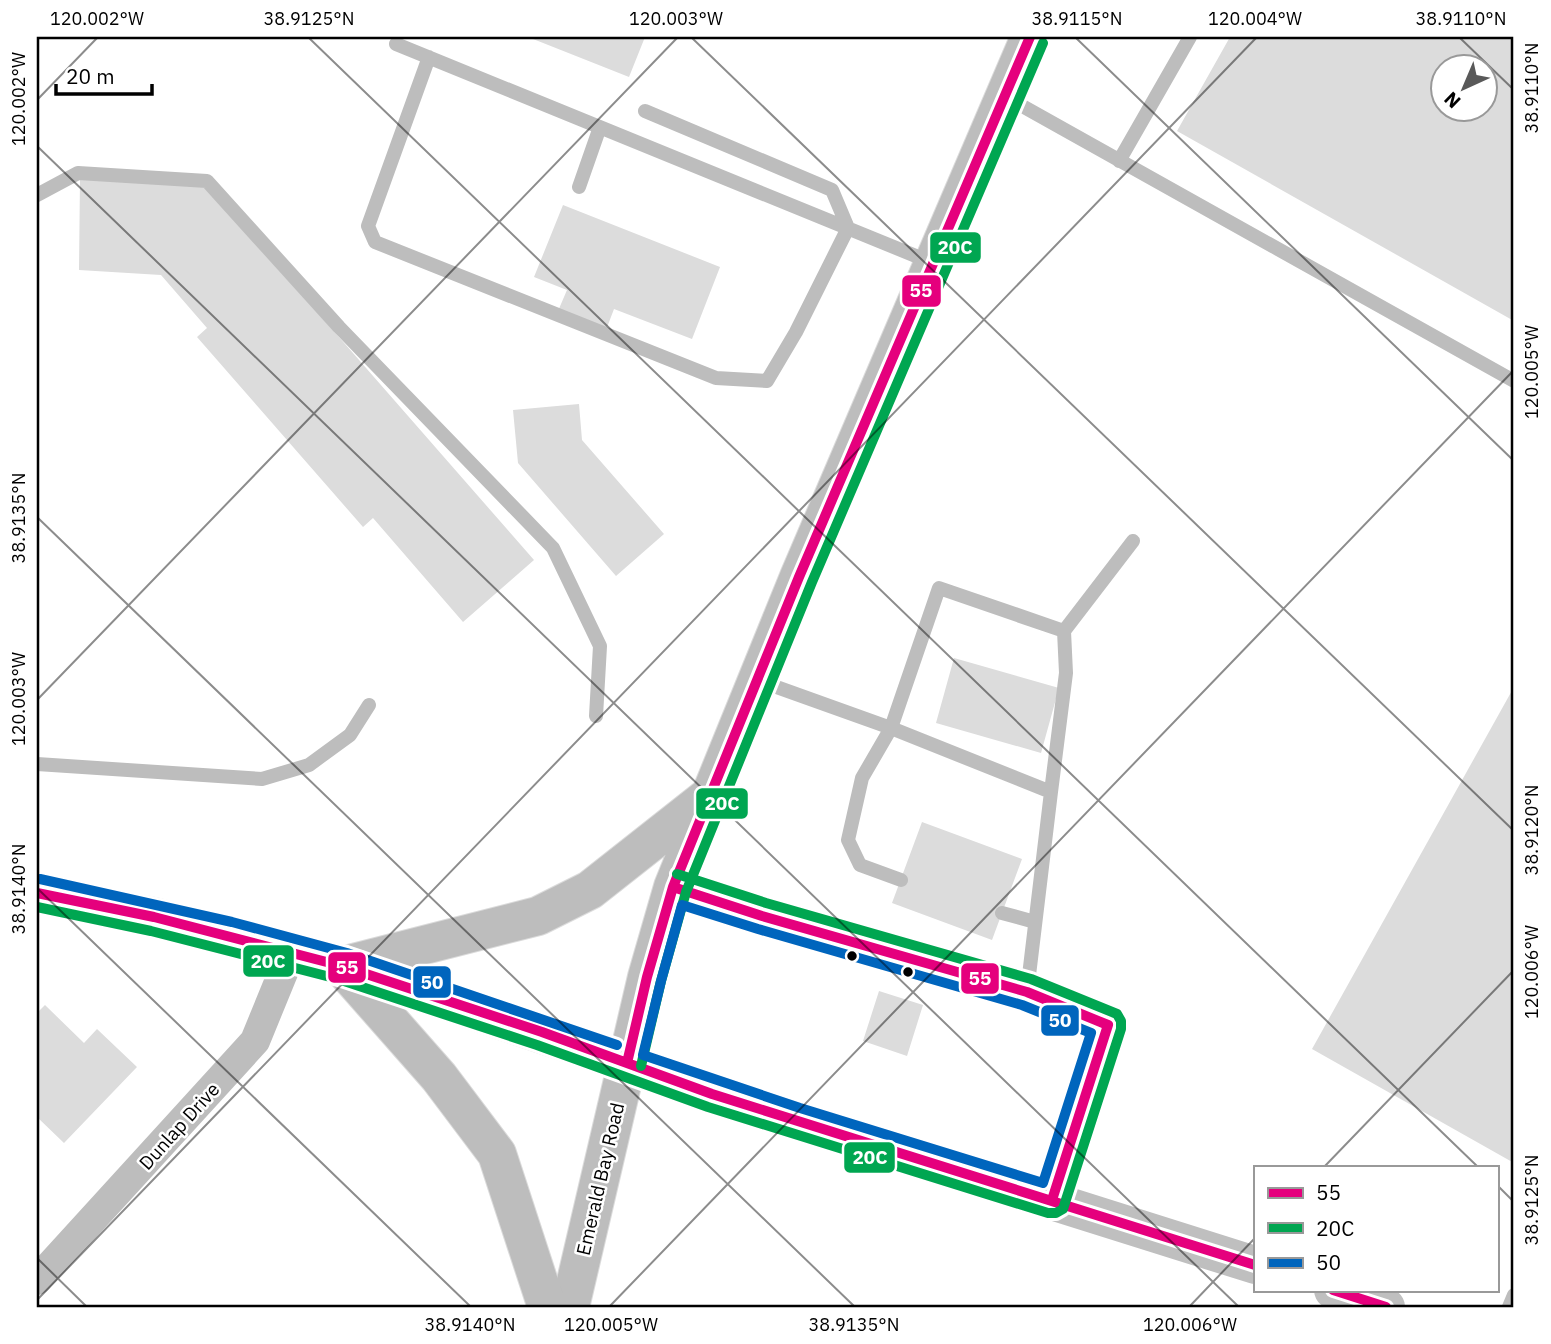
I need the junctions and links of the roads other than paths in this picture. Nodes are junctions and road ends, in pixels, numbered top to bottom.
1 (1030, 37) edge
2 (1190, 37) edge
3 (396, 44) dead end
4 (429, 57) junction
5 (1006, 97) junction
6 (645, 111) dead end
7 (600, 128) junction
8 (1119, 161) junction
9 (579, 187) dead end
10 (37, 195) edge
11 (848, 228) junction
12 (934, 264) junction
13 (1514, 381) edge
14 (1133, 541) dead end
15 (1064, 631) junction
16 (757, 680) junction
17 (369, 705) dead end
18 (596, 716) dead end
19 (891, 728) junction
20 (37, 764) edge
21 (1051, 792) junction
22 (710, 796) junction
23 (901, 880) dead end
24 (673, 887) junction
25 (37, 893) edge
26 (1002, 913) dead end
27 (1035, 922) junction
28 (291, 953) junction
29 (341, 966) junction
30 (1027, 992) junction
31 (627, 1063) junction
32 (1052, 1200) junction
33 (1254, 1265) edge
34 (37, 1280) edge
35 (1338, 1292) edge
36 (1514, 1295) edge
37 (547, 1307) edge
38 (570, 1307) edge
39 (1386, 1307) edge
40 (1509, 1307) edge

1 - 5 main road, Emerald Bay Road
2 - 8 lane
3 - 4 lane
4 - 7 lane
4 - 11 lane
5 - 8 lane
5 - 12 main road, Emerald Bay Road
6 - 11 lane
7 - 9 lane
7 - 11 lane
8 - 13 lane
10 - 18 lane
11 - 12 lane
12 - 16 main road, Emerald Bay Road
14 - 15 lane
15 - 19 lane
15 - 21 lane
16 - 19 lane
16 - 22 main road, Emerald Bay Road
17 - 20 lane
19 - 21 lane
19 - 23 lane
21 - 27 lane
22 - 24 main road, Emerald Bay Road
22 - 29 main road
24 - 30 lane
24 - 31 main road, Emerald Bay Road
25 - 28 main road
26 - 27 lane
27 - 30 lane
28 - 29 main road
28 - 34 street, Dunlap Drive
29 - 31 main road
29 - 37 main road
30 - 32 lane
31 - 32 main road
31 - 38 main road, Emerald Bay Road
32 - 33 main road
35 - 39 main road
36 - 40 lane

